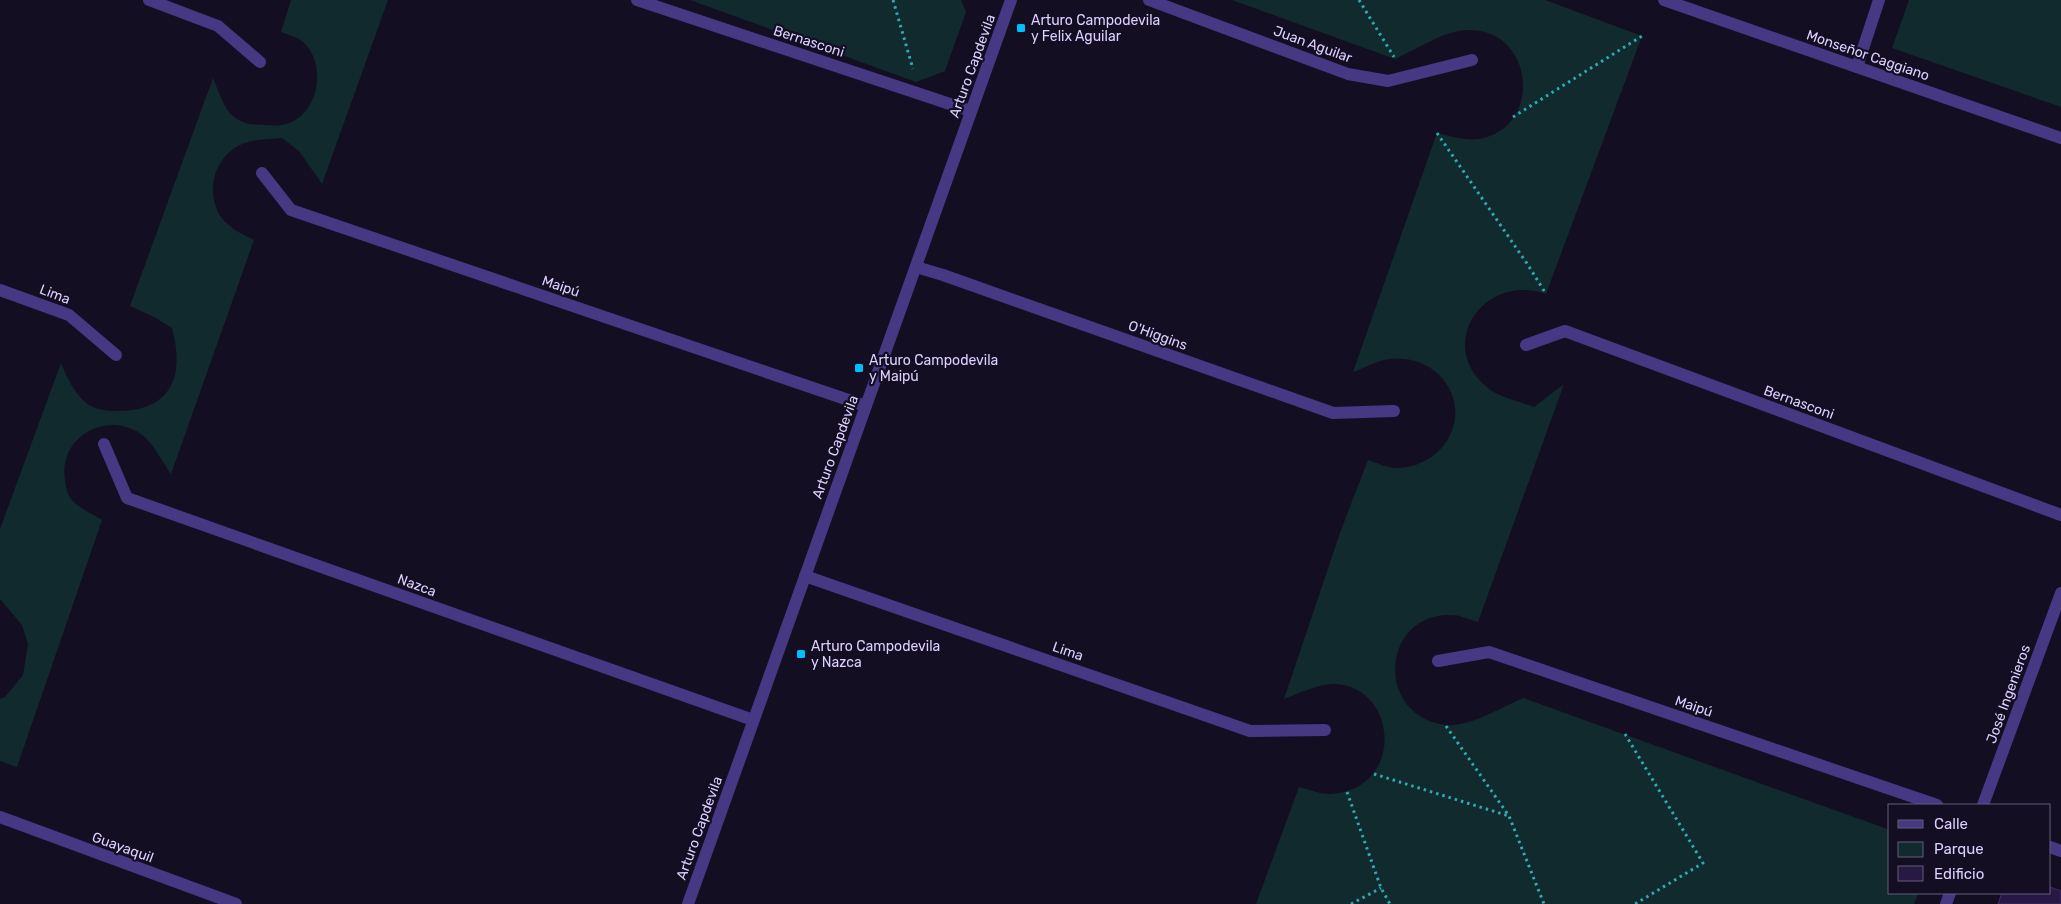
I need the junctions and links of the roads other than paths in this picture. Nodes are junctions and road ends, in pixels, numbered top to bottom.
1 (149, 0) edge
2 (637, 0) edge
3 (1011, 0) edge
4 (1149, 0) edge
5 (1664, 0) edge
6 (1879, 0) edge
7 (1472, 60) dead end
8 (260, 62) dead end
9 (1856, 66) junction
10 (971, 111) junction
11 (2061, 138) edge
12 (262, 174) dead end
13 (916, 267) junction
14 (0, 290) edge
15 (1526, 345) dead end
16 (116, 355) dead end
17 (866, 406) junction
18 (1394, 411) dead end
19 (104, 444) dead end
20 (2061, 514) edge
21 (805, 576) junction
22 (2061, 593) edge
23 (1438, 661) dead end
24 (753, 720) junction
25 (1325, 730) dead end
26 (1934, 804) edge
27 (1983, 804) edge
28 (0, 817) edge
29 (236, 904) edge
30 (688, 904) edge

1 - 8 street
2 - 10 street, Bernasconi
3 - 10 street, Arturo Capdevila
4 - 7 street, Juan Aguilar
5 - 9 street, Monseñor Caggiano
6 - 9 street
9 - 11 street, Monseñor Caggiano
10 - 13 street, Arturo Capdevila
12 - 17 street, Maipú
13 - 17 street, Arturo Capdevila
13 - 18 street, O'Higgins
14 - 16 street, Lima
15 - 20 street, Bernasconi
17 - 21 street, Arturo Capdevila
19 - 24 street, Nazca
21 - 24 street, Arturo Capdevila
21 - 25 street, Lima
22 - 27 street, José Ingenieros
23 - 26 street, Maipú
24 - 30 street, Arturo Capdevila
28 - 29 street, Guayaquil

